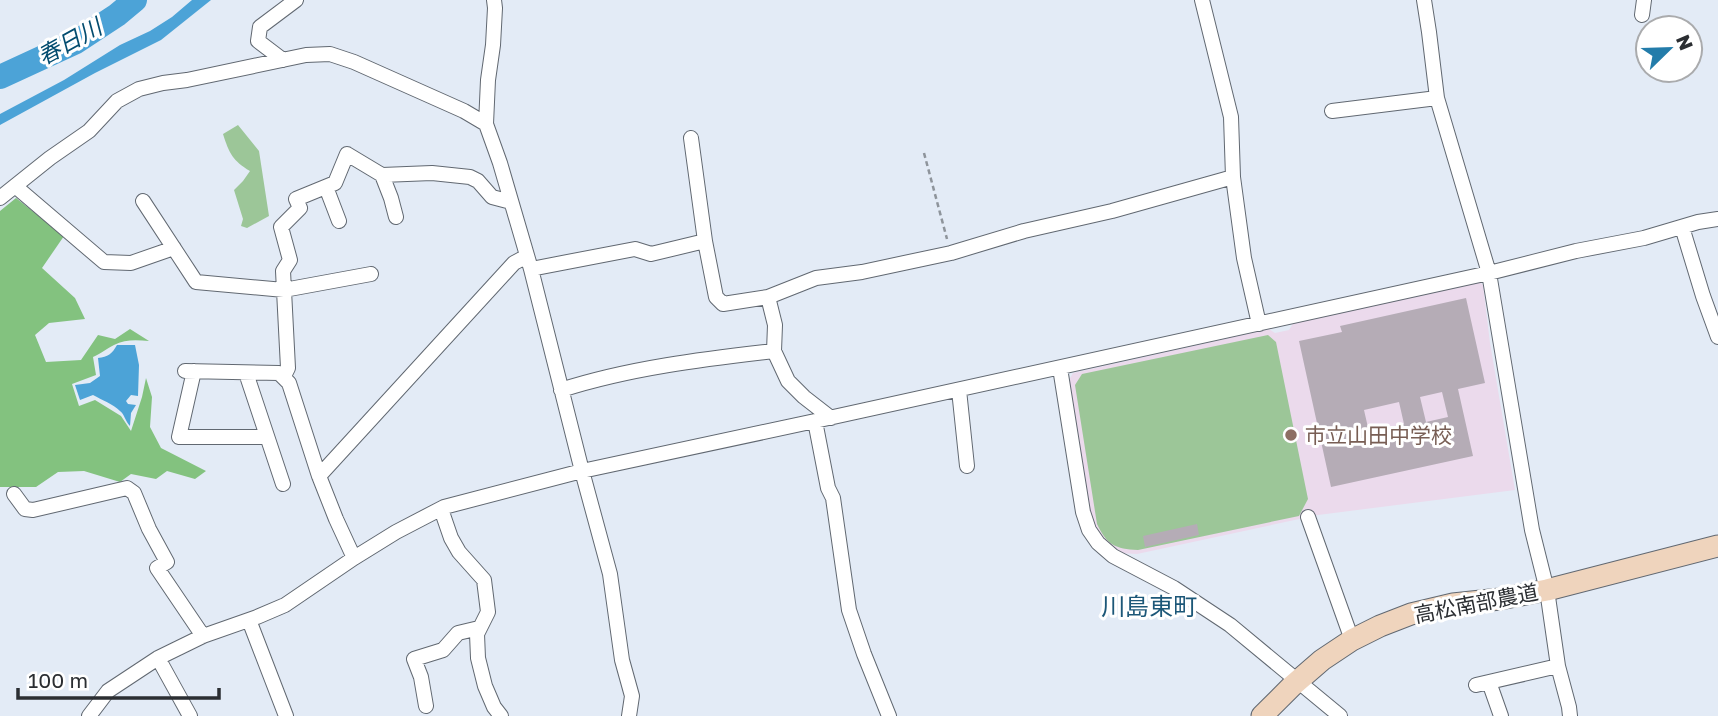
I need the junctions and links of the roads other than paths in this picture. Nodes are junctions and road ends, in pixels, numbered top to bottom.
1 (296, 0) edge
2 (494, 0) edge
3 (1202, 0) edge
4 (1424, 0) edge
5 (283, 60) junction
6 (1437, 98) junction
7 (1332, 111) dead end
8 (486, 124) junction
9 (691, 138) dead end
10 (382, 175) junction
11 (1233, 177) junction
12 (15, 186) junction
13 (326, 187) junction
14 (0, 198) edge
15 (143, 201) dead end
16 (511, 202) junction
17 (396, 216) dead end
18 (1718, 219) edge
19 (340, 221) dead end
20 (1682, 227) junction
21 (705, 241) junction
22 (174, 248) junction
23 (529, 262) junction
24 (1489, 273) junction
25 (371, 274) dead end
26 (284, 290) junction
27 (768, 297) junction
28 (1259, 324) junction
29 (1718, 337) edge
30 (774, 351) junction
31 (1060, 368) junction
32 (246, 373) junction
33 (284, 376) junction
34 (561, 390) junction
35 (959, 390) junction
36 (831, 418) junction
37 (815, 421) junction
38 (266, 437) junction
39 (967, 466) dead end
40 (582, 471) junction
41 (319, 476) junction
42 (283, 484) dead end
43 (14, 494) dead end
44 (440, 509) junction
45 (1308, 517) dead end
46 (1718, 546) edge
47 (354, 558) junction
48 (1548, 590) junction
49 (249, 620) junction
50 (479, 628) junction
51 (202, 636) junction
52 (1352, 640) junction
53 (158, 658) junction
54 (1558, 666) junction
55 (1297, 681) junction
56 (426, 706) dead end
57 (89, 716) edge
58 (190, 716) edge
59 (286, 716) edge
60 (500, 716) edge
61 (629, 716) edge
62 (889, 716) edge
63 (1262, 716) edge
64 (1340, 716) edge
65 (1501, 716) edge
66 (1570, 716) edge

1 - 5 street
2 - 8 street
3 - 11 street
4 - 6 street
5 - 8 street
5 - 12 street
6 - 7 street
6 - 24 street
8 - 16 street
9 - 21 street
10 - 13 street
10 - 16 street
10 - 17 street
11 - 27 street
11 - 28 street
12 - 14 street
12 - 22 street
13 - 19 street
13 - 26 street
15 - 22 street
16 - 23 street
18 - 20 street
20 - 24 street
20 - 29 street
21 - 23 street
21 - 27 street
22 - 26 street
23 - 34 street
23 - 41 street
24 - 28 street
24 - 48 street
25 - 26 street
26 - 33 street
27 - 30 street
28 - 31 street
30 - 34 street
30 - 36 street
31 - 35 street
31 - 55 street
32 - 33 street
32 - 38 street
32 - 38 street
33 - 41 street
34 - 40 street
35 - 36 street
35 - 39 street
36 - 37 street
37 - 40 street
37 - 62 street
38 - 42 street
40 - 44 street
40 - 61 street
41 - 47 street
43 - 51 street
44 - 47 street
44 - 50 street
45 - 52 street
46 - 48 street, 高松南部農道
47 - 49 street
48 - 52 street, 高松南部農道
48 - 54 street
49 - 51 street
49 - 59 street
50 - 56 street
50 - 60 street
51 - 53 street
52 - 55 street, 高松南部農道
53 - 57 street
53 - 58 street
54 - 65 street
54 - 66 street
55 - 63 street, 高松南部農道
55 - 64 street

